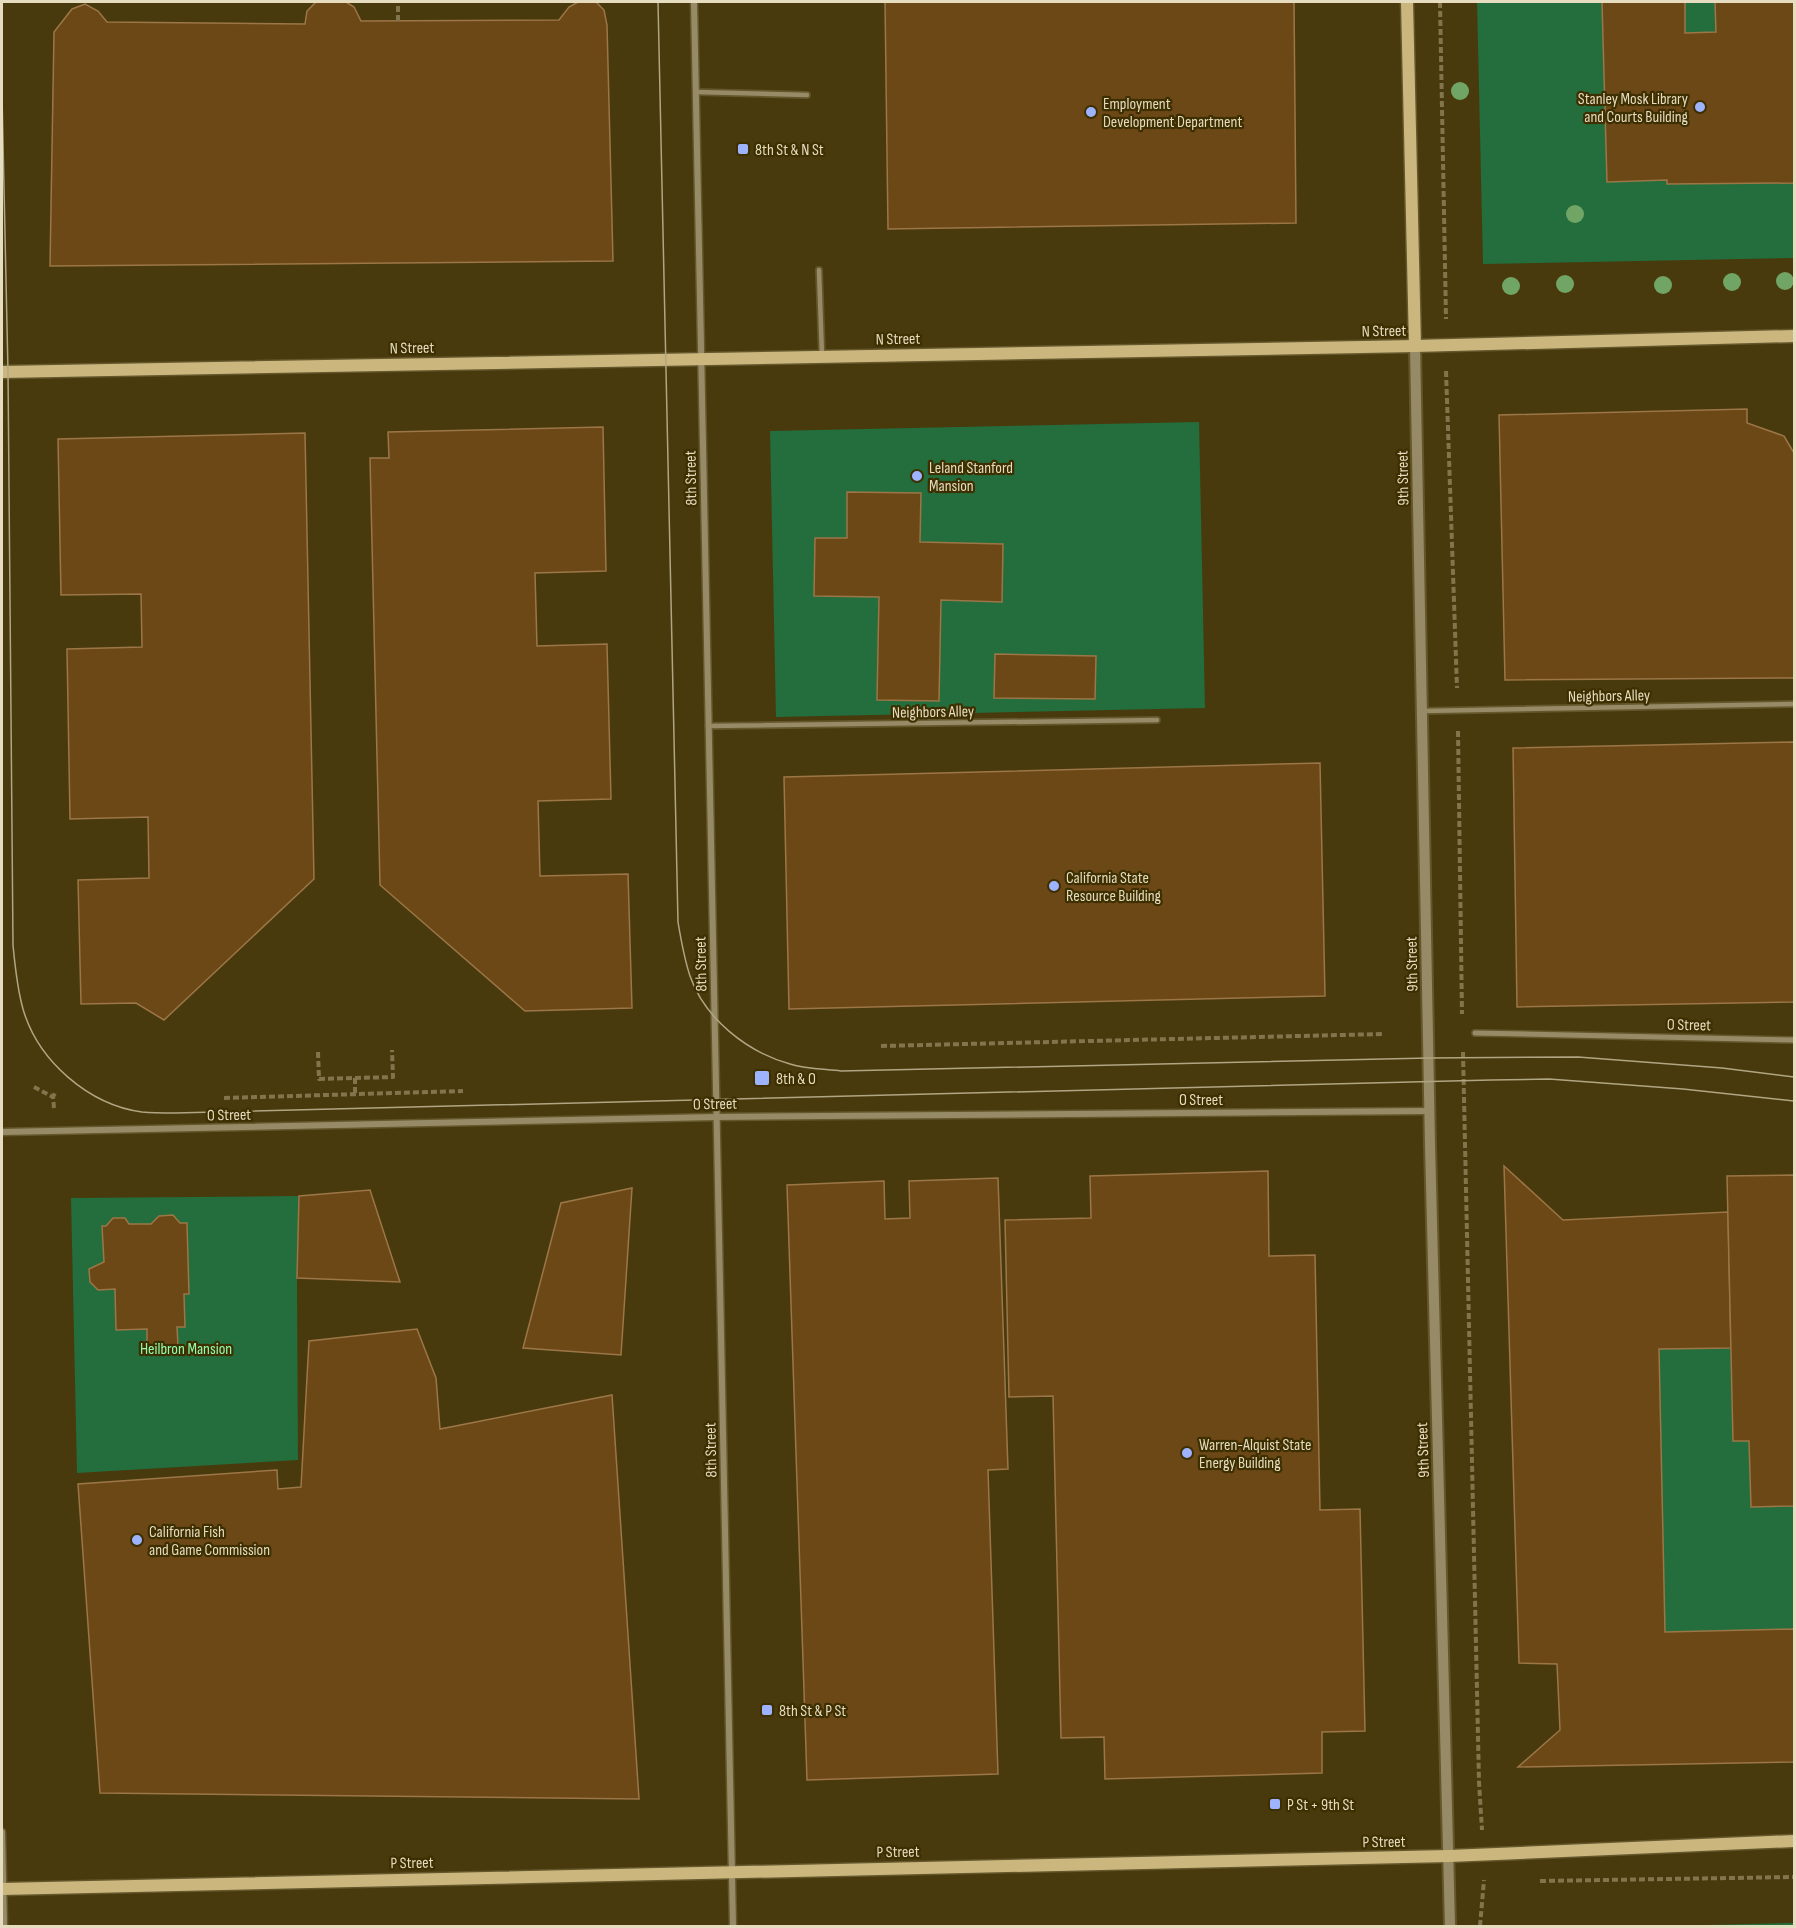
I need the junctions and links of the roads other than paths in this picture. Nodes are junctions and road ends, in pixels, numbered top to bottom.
1 (694, 2) edge
2 (1407, 2) edge
3 (696, 92) junction
4 (807, 95) dead end
5 (819, 270) dead end
6 (1794, 336) edge
7 (1415, 346) junction
8 (822, 356) junction
9 (701, 358) junction
10 (2, 372) edge
11 (1794, 704) edge
12 (1424, 711) junction
13 (1157, 720) dead end
14 (708, 726) junction
15 (1475, 1033) dead end
16 (1794, 1040) edge
17 (1430, 1111) junction
18 (716, 1117) junction
19 (2, 1132) edge
20 (2, 1832) edge
21 (1794, 1841) edge
22 (1449, 1856) junction
23 (732, 1871) junction
24 (2, 1888) edge
25 (4, 1926) edge
26 (733, 1926) edge
27 (1450, 1926) edge

1 - 3 street, 8th Street
2 - 7 main road, 9th Street
3 - 4 lane
3 - 9 street, 8th Street
5 - 8 lane
6 - 7 main road, N Street
7 - 8 main road, N Street
7 - 12 street, 9th Street
8 - 9 main road, N Street
9 - 10 main road, N Street
9 - 14 street, 8th Street
11 - 12 lane, Neighbors Alley
12 - 17 street, 9th Street
13 - 14 lane, Neighbors Alley
14 - 18 street, 8th Street
15 - 16 street, O Street
17 - 18 street, O Street
17 - 22 street, 9th Street
18 - 19 street, O Street
18 - 23 street, 8th Street
20 - 24 street
21 - 22 main road, P Street
22 - 23 main road, P Street
22 - 27 street, 9th Street
23 - 24 main road, P Street
23 - 26 street, 8th Street
24 - 25 street

